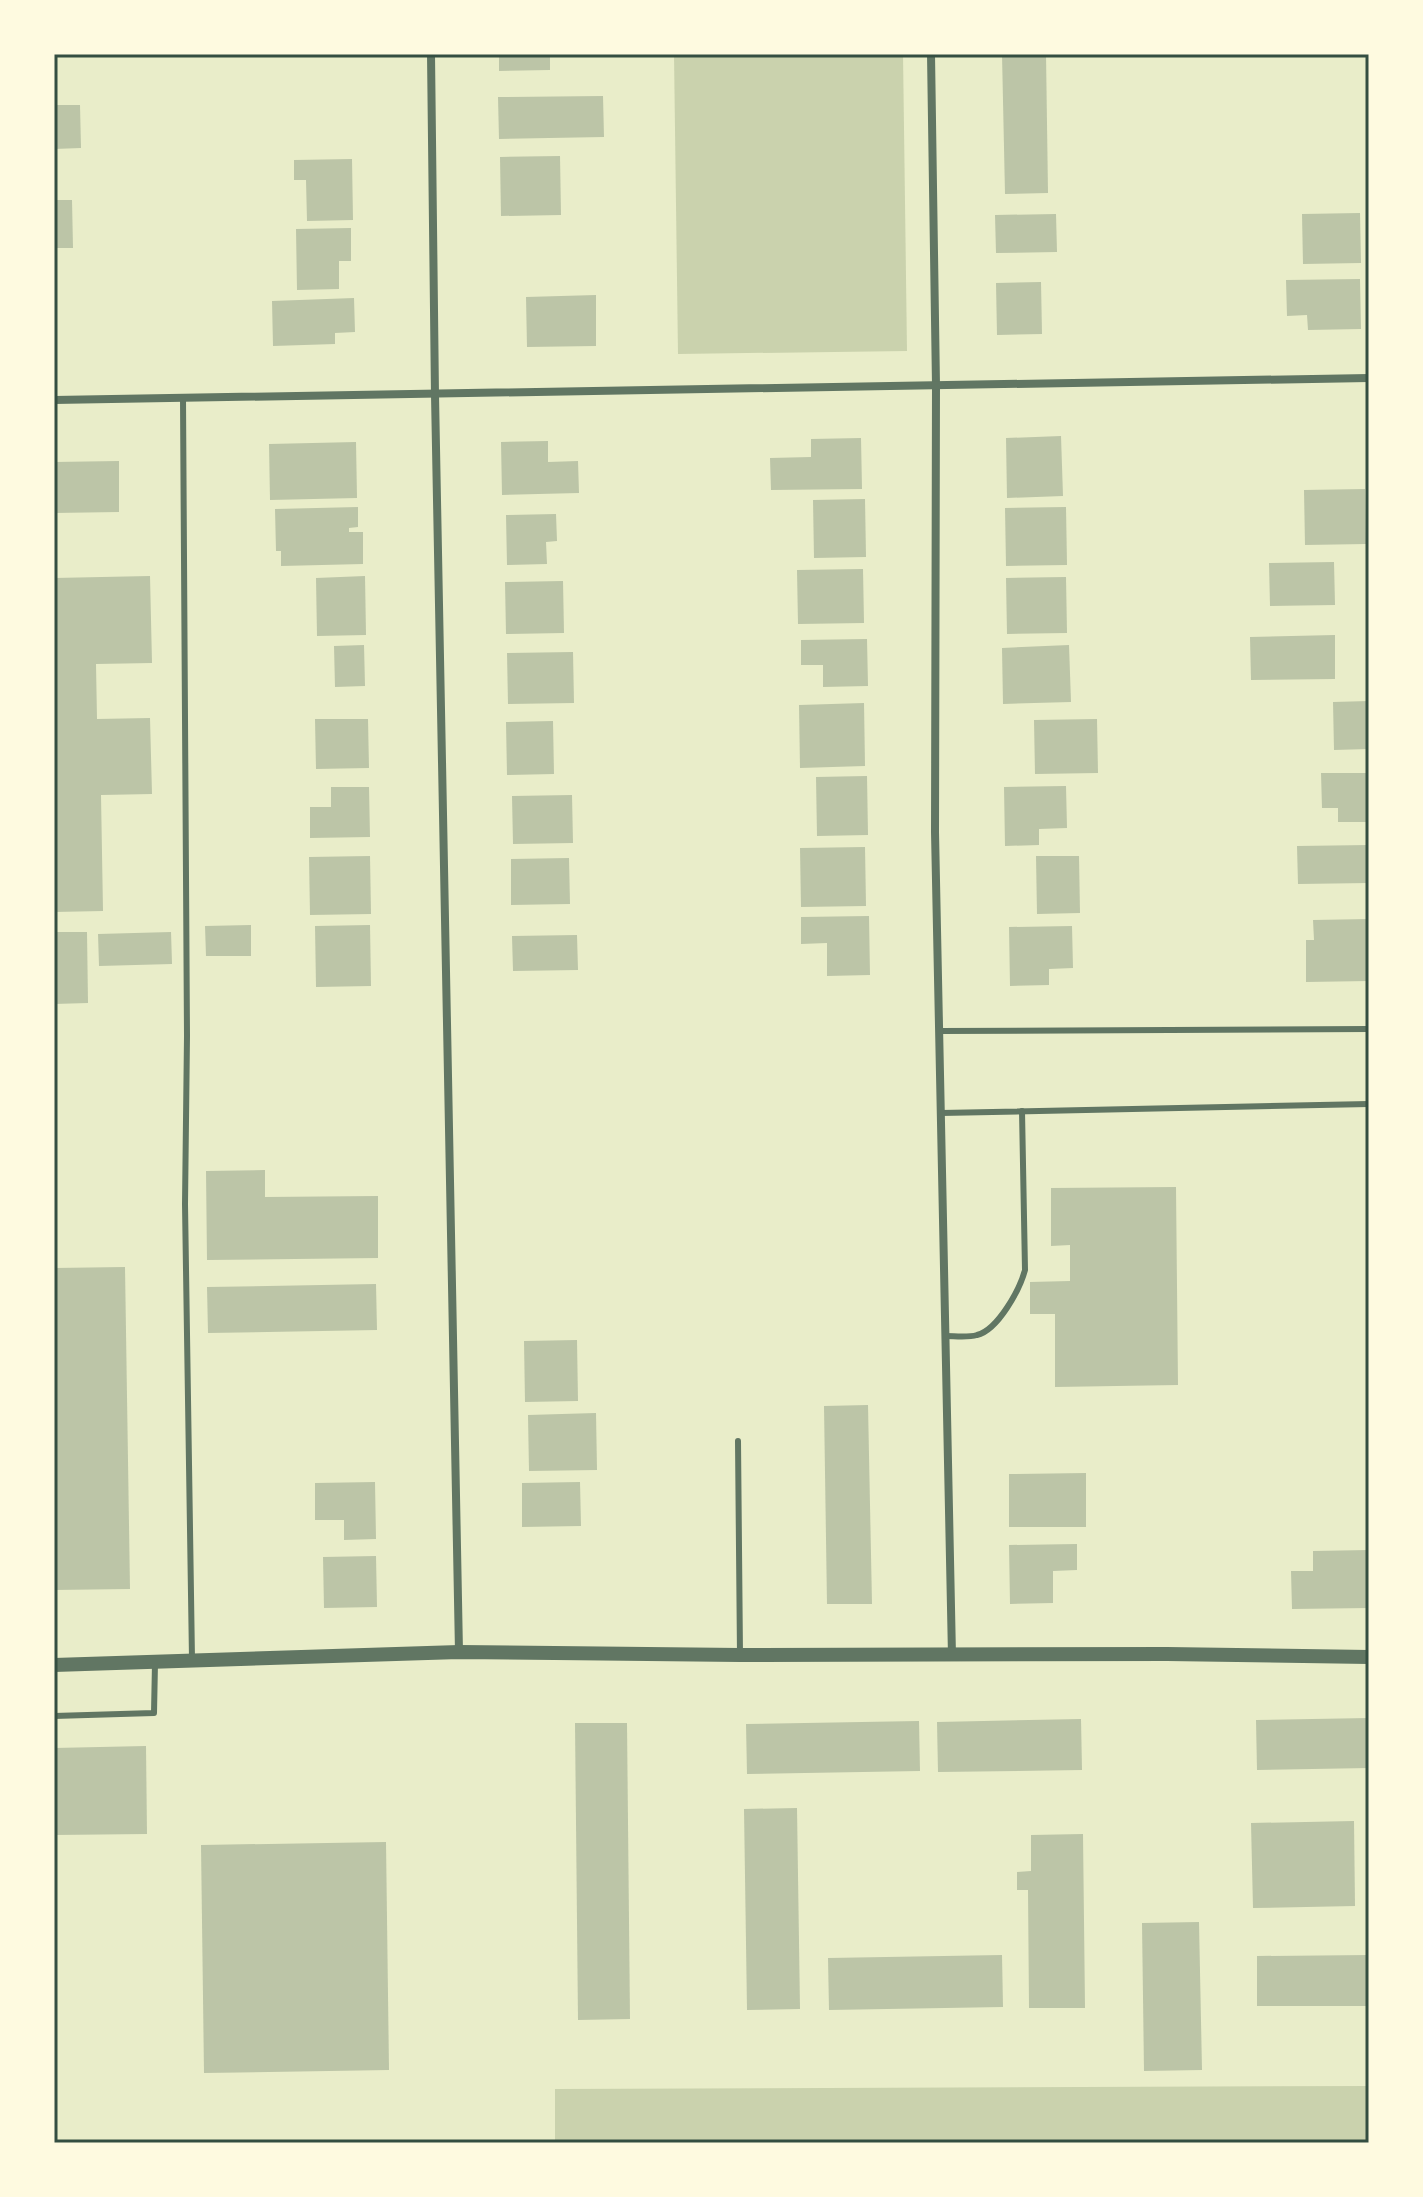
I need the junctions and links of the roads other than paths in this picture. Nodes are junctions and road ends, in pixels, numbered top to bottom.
1 (431, 54) edge
2 (931, 54) edge
3 (1369, 378) edge
4 (936, 385) junction
5 (435, 395) junction
6 (183, 398) junction
7 (54, 400) edge
8 (1369, 1029) edge
9 (939, 1031) junction
10 (1369, 1104) edge
11 (1022, 1111) junction
12 (941, 1113) junction
13 (945, 1336) junction
14 (738, 1441) dead end
15 (459, 1652) junction
16 (740, 1655) junction
17 (952, 1656) junction
18 (1369, 1657) edge
19 (192, 1662) junction
20 (155, 1663) junction
21 (54, 1665) edge
22 (54, 1716) edge

1 - 5 street
2 - 4 street
3 - 4 street
4 - 5 street
4 - 9 street
5 - 6 street
5 - 15 street
6 - 7 street
6 - 19 lane
8 - 9 lane
9 - 12 street
10 - 11 lane
11 - 12 lane
11 - 13 lane
12 - 13 street
13 - 17 street
14 - 16 lane
15 - 16 street
15 - 19 street
16 - 17 street
17 - 18 street
19 - 20 street
20 - 21 street
20 - 22 lane

